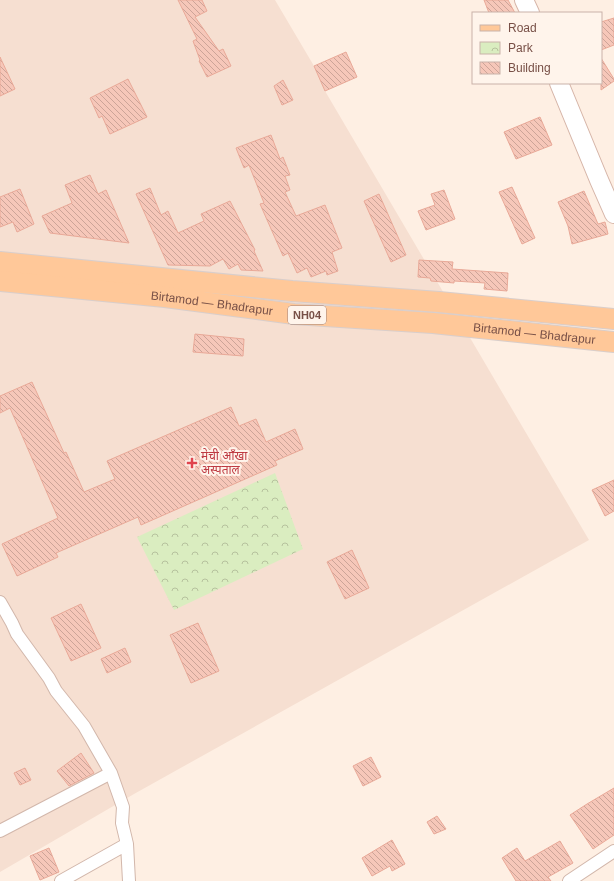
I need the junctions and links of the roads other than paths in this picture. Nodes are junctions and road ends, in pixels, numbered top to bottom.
1 (524, 0) edge
2 (530, 12) edge
3 (559, 84) edge
4 (614, 214) edge
5 (0, 262) edge
6 (0, 281) edge
7 (168, 288) junction
8 (614, 319) edge
9 (614, 342) edge
10 (0, 602) edge
11 (111, 773) junction
12 (0, 831) edge
13 (127, 844) junction
14 (614, 851) edge
15 (61, 881) edge
16 (129, 881) edge
17 (569, 881) edge

1 - 2 street
3 - 4 street
5 - 7 main road, Birtamod — Bhadrapur / NH04
6 - 7 main road, Birtamod — Bhadrapur / NH04
7 - 8 main road, Birtamod — Bhadrapur / NH04
7 - 9 main road, Birtamod — Bhadrapur / NH04
10 - 11 street
11 - 12 street
11 - 13 street
13 - 15 street
13 - 16 street
14 - 17 street

